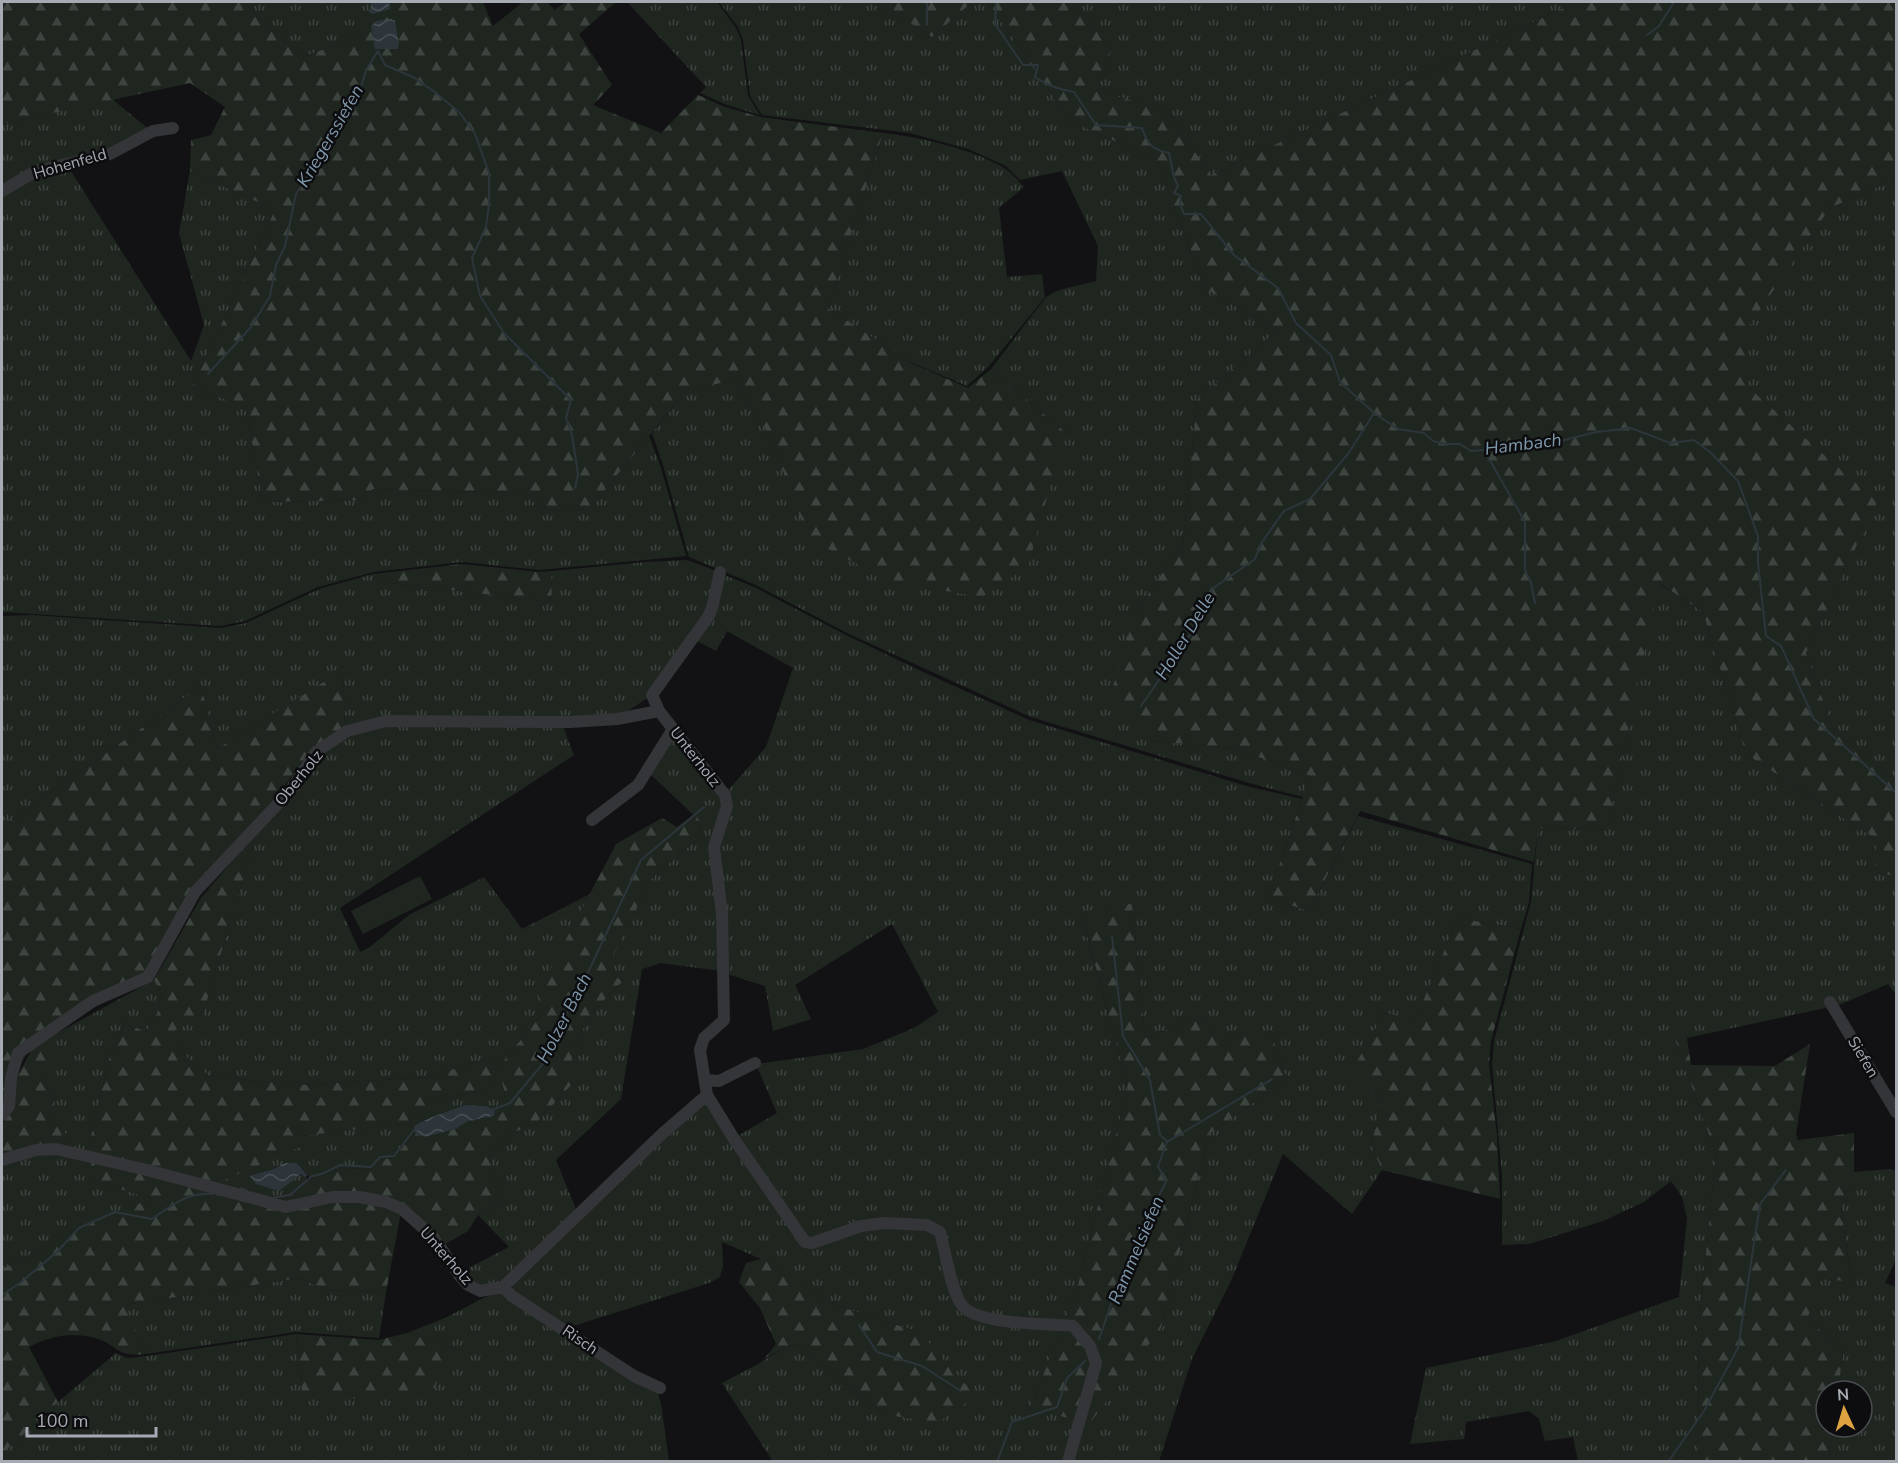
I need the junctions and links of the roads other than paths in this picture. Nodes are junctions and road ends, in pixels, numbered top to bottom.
1 (173, 128) dead end
2 (2, 191) edge
3 (720, 572) dead end
4 (659, 711) junction
5 (673, 729) junction
6 (592, 820) dead end
7 (1830, 1002) dead end
8 (755, 1063) dead end
9 (705, 1080) junction
10 (707, 1095) junction
11 (1896, 1112) edge
12 (2, 1115) edge
13 (2, 1160) edge
14 (503, 1287) junction
15 (660, 1388) dead end
16 (1068, 1461) edge

1 - 2 street, Hohenfeld
3 - 4 street
4 - 5 street, Unterholz
4 - 12 street, Oberholz
5 - 6 street
5 - 9 street, Unterholz
7 - 11 street, Siefen
8 - 9 street
9 - 10 street, Unterholz
10 - 14 street
10 - 16 street
13 - 14 street, Unterholz
14 - 15 street, Risch

